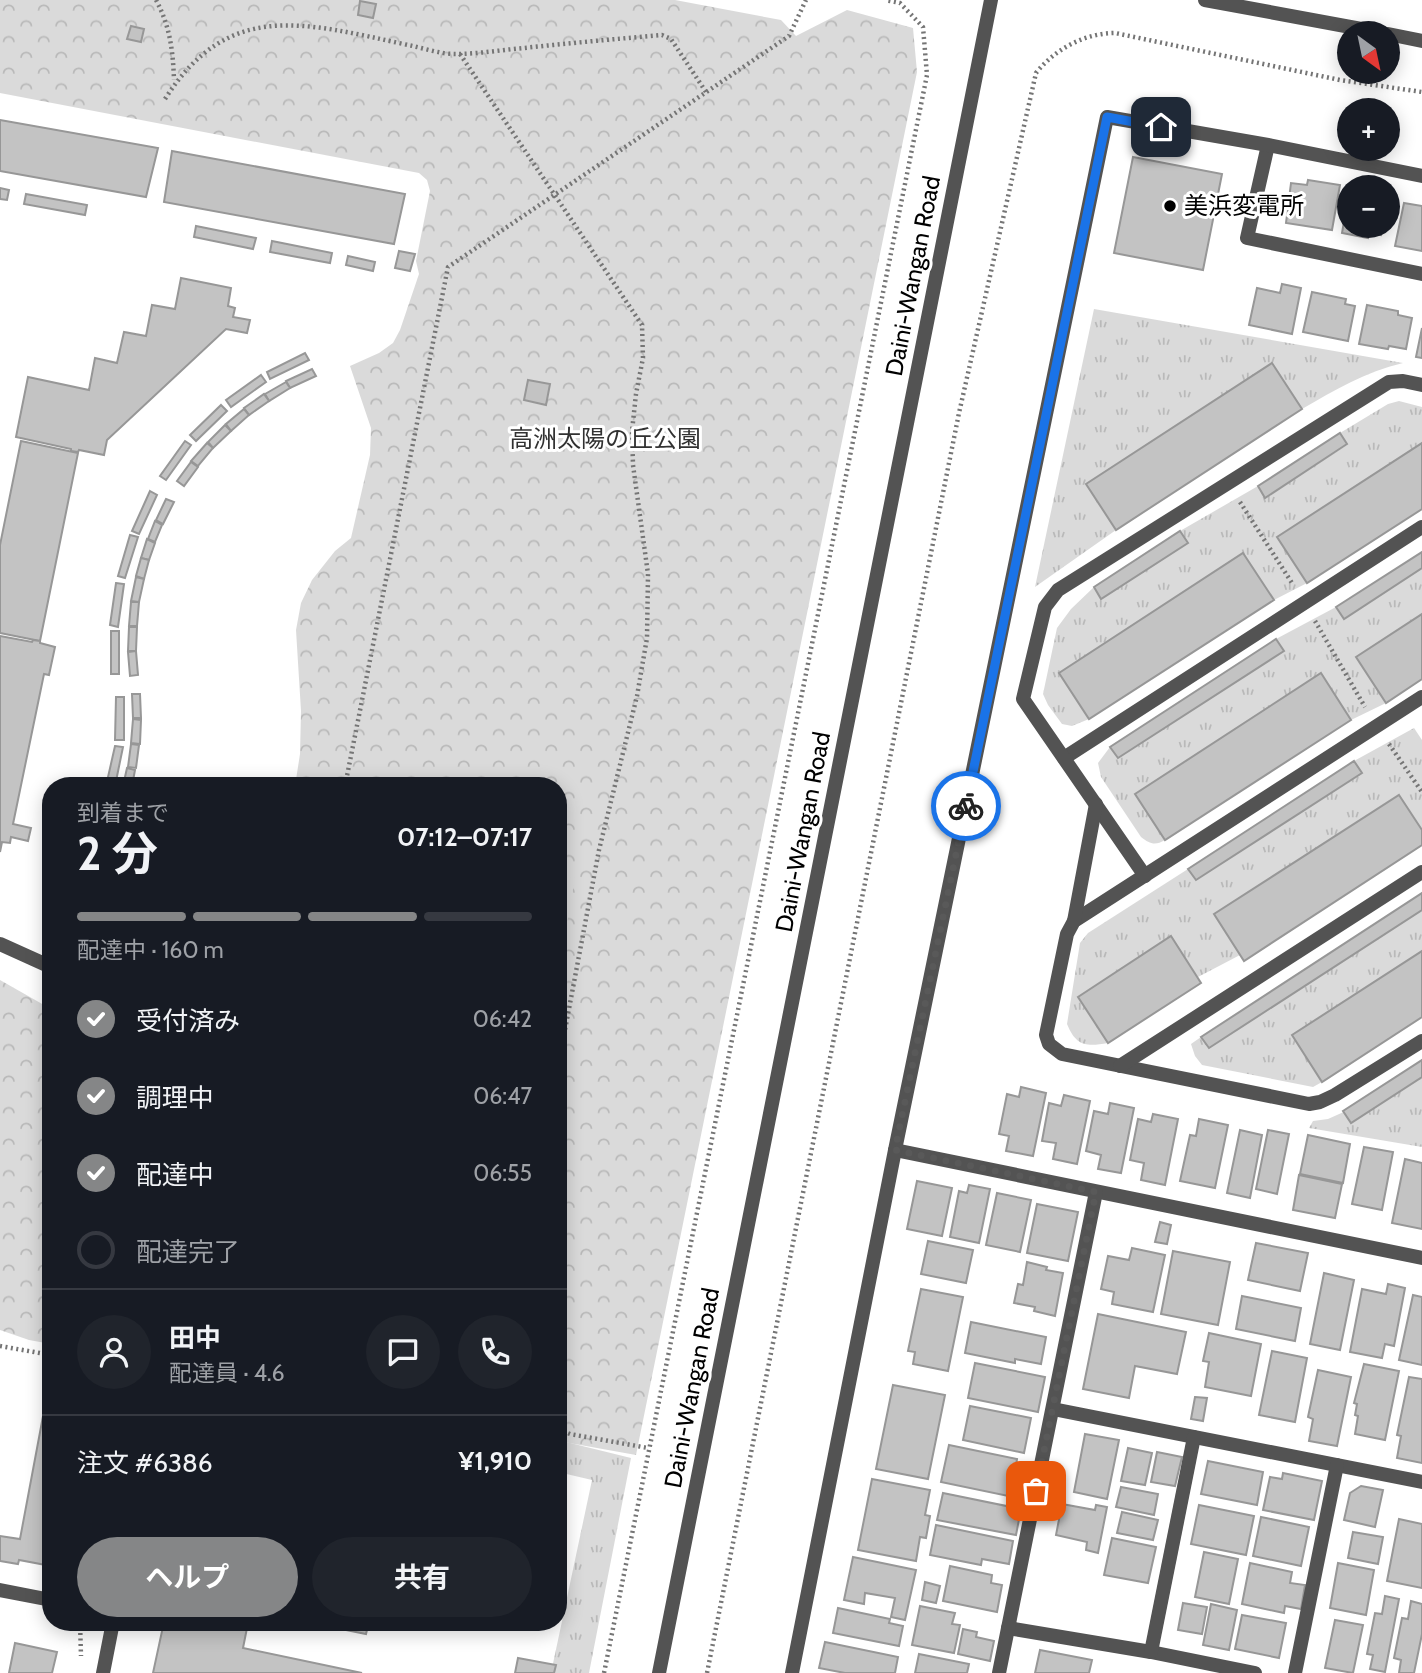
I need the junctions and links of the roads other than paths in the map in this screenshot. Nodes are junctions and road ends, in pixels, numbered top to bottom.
1 (991, 0) edge
2 (1205, 0) edge
3 (1260, 5) edge
4 (1337, 23) edge
5 (1400, 37) edge
6 (1422, 41) edge
7 (1268, 145) junction
8 (1422, 176) edge
9 (1422, 274) edge
10 (1422, 385) edge
11 (1422, 527) edge
12 (1422, 697) edge
13 (1064, 758) junction
14 (1096, 804) junction
15 (1422, 872) edge
16 (1145, 876) junction
17 (1074, 921) junction
18 (0, 944) edge
19 (42, 963) edge
20 (1422, 1041) edge
21 (1119, 1066) junction
22 (895, 1150) junction
23 (1096, 1192) junction
24 (1422, 1258) edge
25 (1053, 1409) junction
26 (1194, 1437) junction
27 (1337, 1465) junction
28 (1422, 1482) edge
29 (0, 1590) edge
30 (42, 1598) edge
31 (1008, 1628) junction
32 (111, 1631) edge
33 (1151, 1652) junction
34 (103, 1673) edge
35 (659, 1673) edge
36 (792, 1673) edge
37 (999, 1673) edge
38 (1255, 1673) edge
39 (1295, 1673) edge

1 - 35 street, Daini-Wangan Road
2 - 3 street
3 - 4 street
5 - 6 street
7 - 8 street
7 - 9 street
7 - 22 street
10 - 13 street
11 - 13 street
12 - 16 street
13 - 14 street
14 - 16 street
14 - 17 street
15 - 21 street
16 - 17 street
17 - 21 street
18 - 19 street
20 - 21 street
22 - 23 street
22 - 36 street
23 - 24 street
23 - 25 street
25 - 26 street
25 - 31 street
26 - 27 street
26 - 33 street
27 - 28 street
27 - 39 street
29 - 30 street
31 - 33 street
31 - 37 street
32 - 34 street
33 - 38 street

